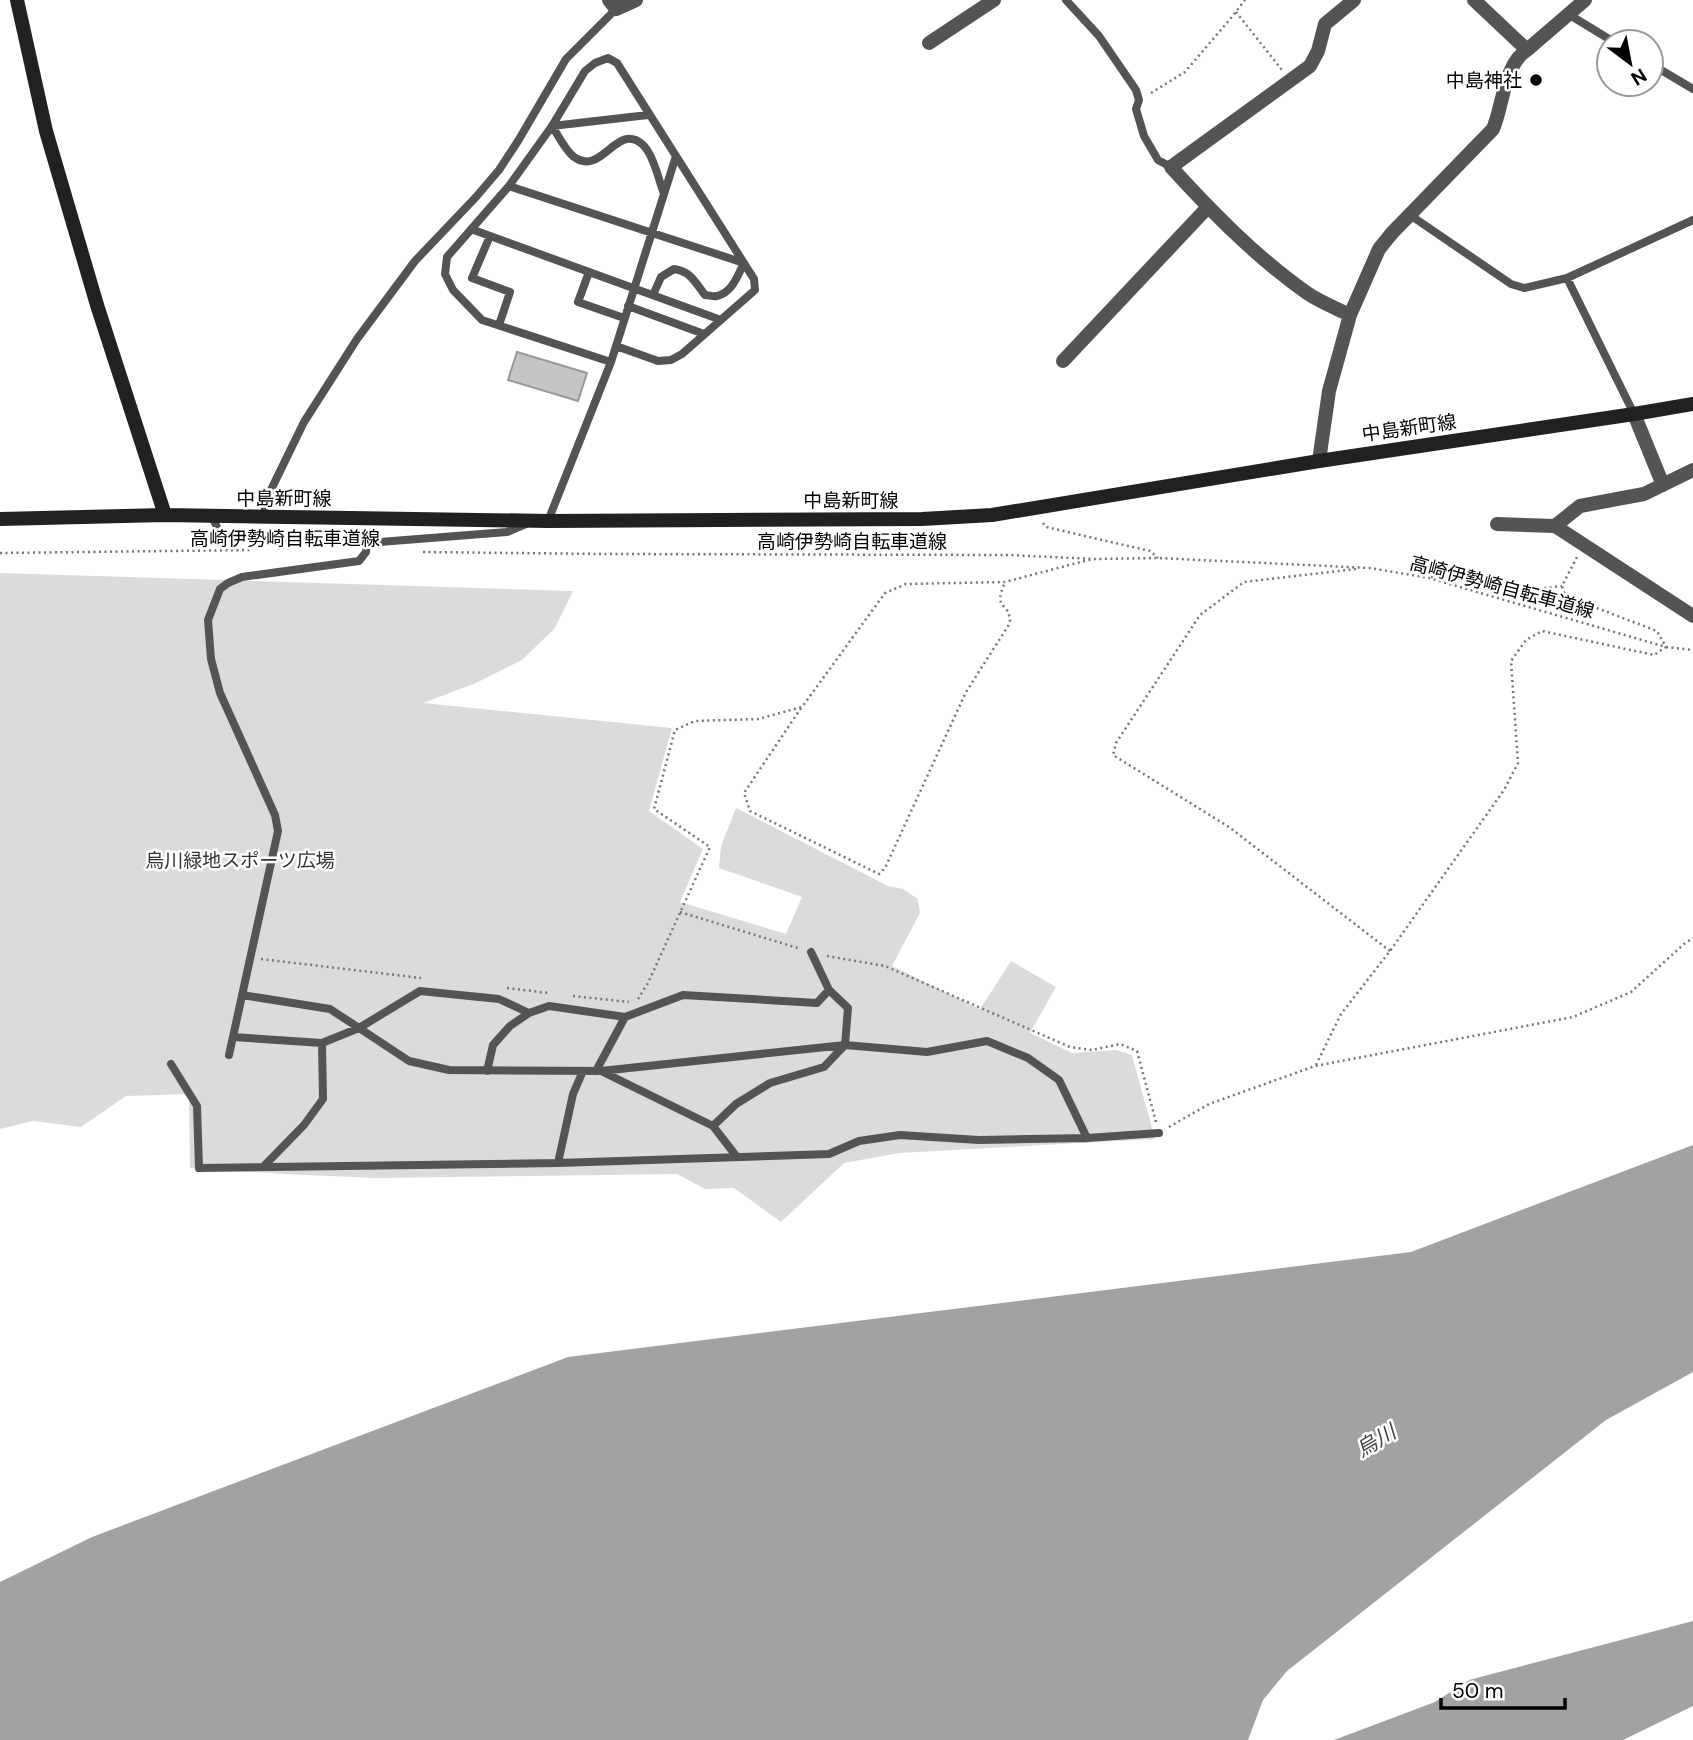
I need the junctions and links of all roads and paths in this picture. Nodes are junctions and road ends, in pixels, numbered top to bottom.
1 (17, 0) edge
2 (636, 0) edge
3 (994, 0) edge
4 (1066, 0) edge
5 (1245, 0) edge
6 (1354, 0) edge
7 (1474, 0) edge
8 (1585, 0) edge
9 (612, 4) edge
10 (1236, 12) junction
11 (1568, 14) junction
12 (1595, 30) edge
13 (929, 43) dead end
14 (1527, 50) junction
15 (1665, 72) edge
16 (1290, 81) junction
17 (1693, 89) edge
18 (1139, 100) junction
19 (648, 115) junction
20 (552, 126) junction
21 (676, 156) junction
22 (1171, 167) junction
23 (509, 187) junction
24 (664, 194) junction
25 (1208, 207) junction
26 (1410, 215) junction
27 (1693, 220) edge
28 (471, 229) junction
29 (651, 234) junction
30 (490, 236) junction
31 (744, 263) junction
32 (589, 272) junction
33 (1567, 278) junction
34 (634, 288) junction
35 (653, 295) junction
36 (628, 306) junction
37 (1350, 316) junction
38 (624, 318) junction
39 (721, 320) junction
40 (499, 325) junction
41 (704, 334) junction
42 (616, 346) junction
43 (1063, 361) dead end
44 (611, 362) junction
45 (1693, 404) edge
46 (1634, 414) junction
47 (1319, 461) junction
48 (1693, 470) edge
49 (1664, 485) junction
50 (1034, 508) junction
51 (165, 515) junction
52 (264, 516) junction
53 (212, 517) junction
54 (0, 519) edge
55 (541, 521) junction
56 (1497, 524) dead end
57 (1555, 526) junction
58 (367, 543) junction
59 (1584, 545) junction
60 (255, 550) dead end
61 (422, 552) dead end
62 (0, 553) edge
63 (1158, 558) junction
64 (1095, 559) junction
65 (1364, 568) junction
66 (1429, 578) junction
67 (1004, 582) junction
68 (1562, 586) junction
69 (1693, 616) edge
70 (1666, 647) junction
71 (1693, 650) edge
72 (802, 707) junction
73 (680, 912) junction
74 (1693, 937) edge
75 (1390, 951) junction
76 (811, 952) junction
77 (249, 958) junction
78 (428, 979) dead end
79 (497, 987) dead end
80 (829, 990) junction
81 (552, 993) dead end
82 (242, 995) junction
83 (566, 995) dead end
84 (529, 1013) junction
85 (625, 1017) junction
86 (359, 1028) junction
87 (233, 1037) junction
88 (322, 1043) junction
89 (845, 1045) junction
90 (229, 1055) dead end
91 (171, 1064) dead end
92 (1315, 1066) junction
93 (487, 1070) junction
94 (583, 1071) junction
95 (599, 1071) junction
96 (713, 1126) junction
97 (1159, 1133) junction
98 (1087, 1138) junction
99 (737, 1157) junction
100 (558, 1163) junction
101 (263, 1167) junction

1 - 51 main road
2 - 9 street
3 - 13 street
4 - 18 lane
5 - 10 path
6 - 16 street
7 - 14 street
8 - 11 street
9 - 52 lane
10 - 16 path
10 - 18 path
11 - 12 lane
11 - 14 street
14 - 26 street
15 - 17 lane
16 - 22 street
18 - 22 lane
19 - 20 lane
19 - 20 lane
19 - 21 lane
20 - 23 lane
20 - 24 lane
21 - 24 lane
21 - 31 lane
22 - 25 street
23 - 28 lane
23 - 29 lane
24 - 29 lane
25 - 37 street
25 - 43 street
26 - 33 lane
26 - 37 street
27 - 33 lane
28 - 30 lane
28 - 40 lane
29 - 31 lane
29 - 34 lane
30 - 32 lane
30 - 40 lane
31 - 35 lane
31 - 39 lane
32 - 34 lane
32 - 38 lane
33 - 46 lane
34 - 35 lane
34 - 36 lane
35 - 39 lane
36 - 38 lane
36 - 41 lane
37 - 47 street
38 - 42 lane
39 - 41 lane
40 - 44 lane
41 - 42 lane
42 - 44 lane
44 - 55 lane
45 - 46 main road, 中島新町線
46 - 47 main road, 中島新町線
46 - 49 street
47 - 50 main road, 中島新町線
48 - 49 street
49 - 57 street
50 - 55 main road, 中島新町線
50 - 63 path
51 - 53 main road, 中島新町線
51 - 54 main road, 中島新町線
52 - 53 main road, 中島新町線
52 - 55 main road, 中島新町線
53 - 58 lane
55 - 58 lane
56 - 57 street
57 - 59 street
58 - 77 lane
59 - 68 path
59 - 69 street
60 - 62 path, 高崎伊勢崎自転車道線
61 - 64 path, 高崎伊勢崎自転車道線
63 - 64 path, 高崎伊勢崎自転車道線
63 - 65 path, 高崎伊勢崎自転車道線
64 - 67 path
65 - 66 path, 高崎伊勢崎自転車道線
65 - 75 path
66 - 68 path
66 - 70 path, 高崎伊勢崎自転車道線
67 - 72 path
67 - 72 path
68 - 70 path
70 - 71 path, 高崎伊勢崎自転車道線
70 - 75 path
72 - 73 path
73 - 76 path
73 - 83 path
74 - 92 path
75 - 92 path
76 - 80 lane
76 - 97 path
77 - 78 path
77 - 82 lane
79 - 81 path
80 - 85 lane
80 - 89 lane
82 - 86 lane
82 - 87 lane
84 - 85 lane
84 - 86 lane
84 - 93 lane
85 - 95 lane
86 - 88 lane
86 - 93 lane
87 - 88 lane
87 - 90 lane
88 - 101 lane
89 - 95 lane
89 - 96 lane
89 - 98 lane
91 - 101 lane
92 - 97 path
93 - 94 lane
94 - 95 lane
94 - 100 lane
95 - 96 lane
96 - 99 lane
97 - 98 lane
98 - 99 lane
99 - 100 lane
100 - 101 lane

